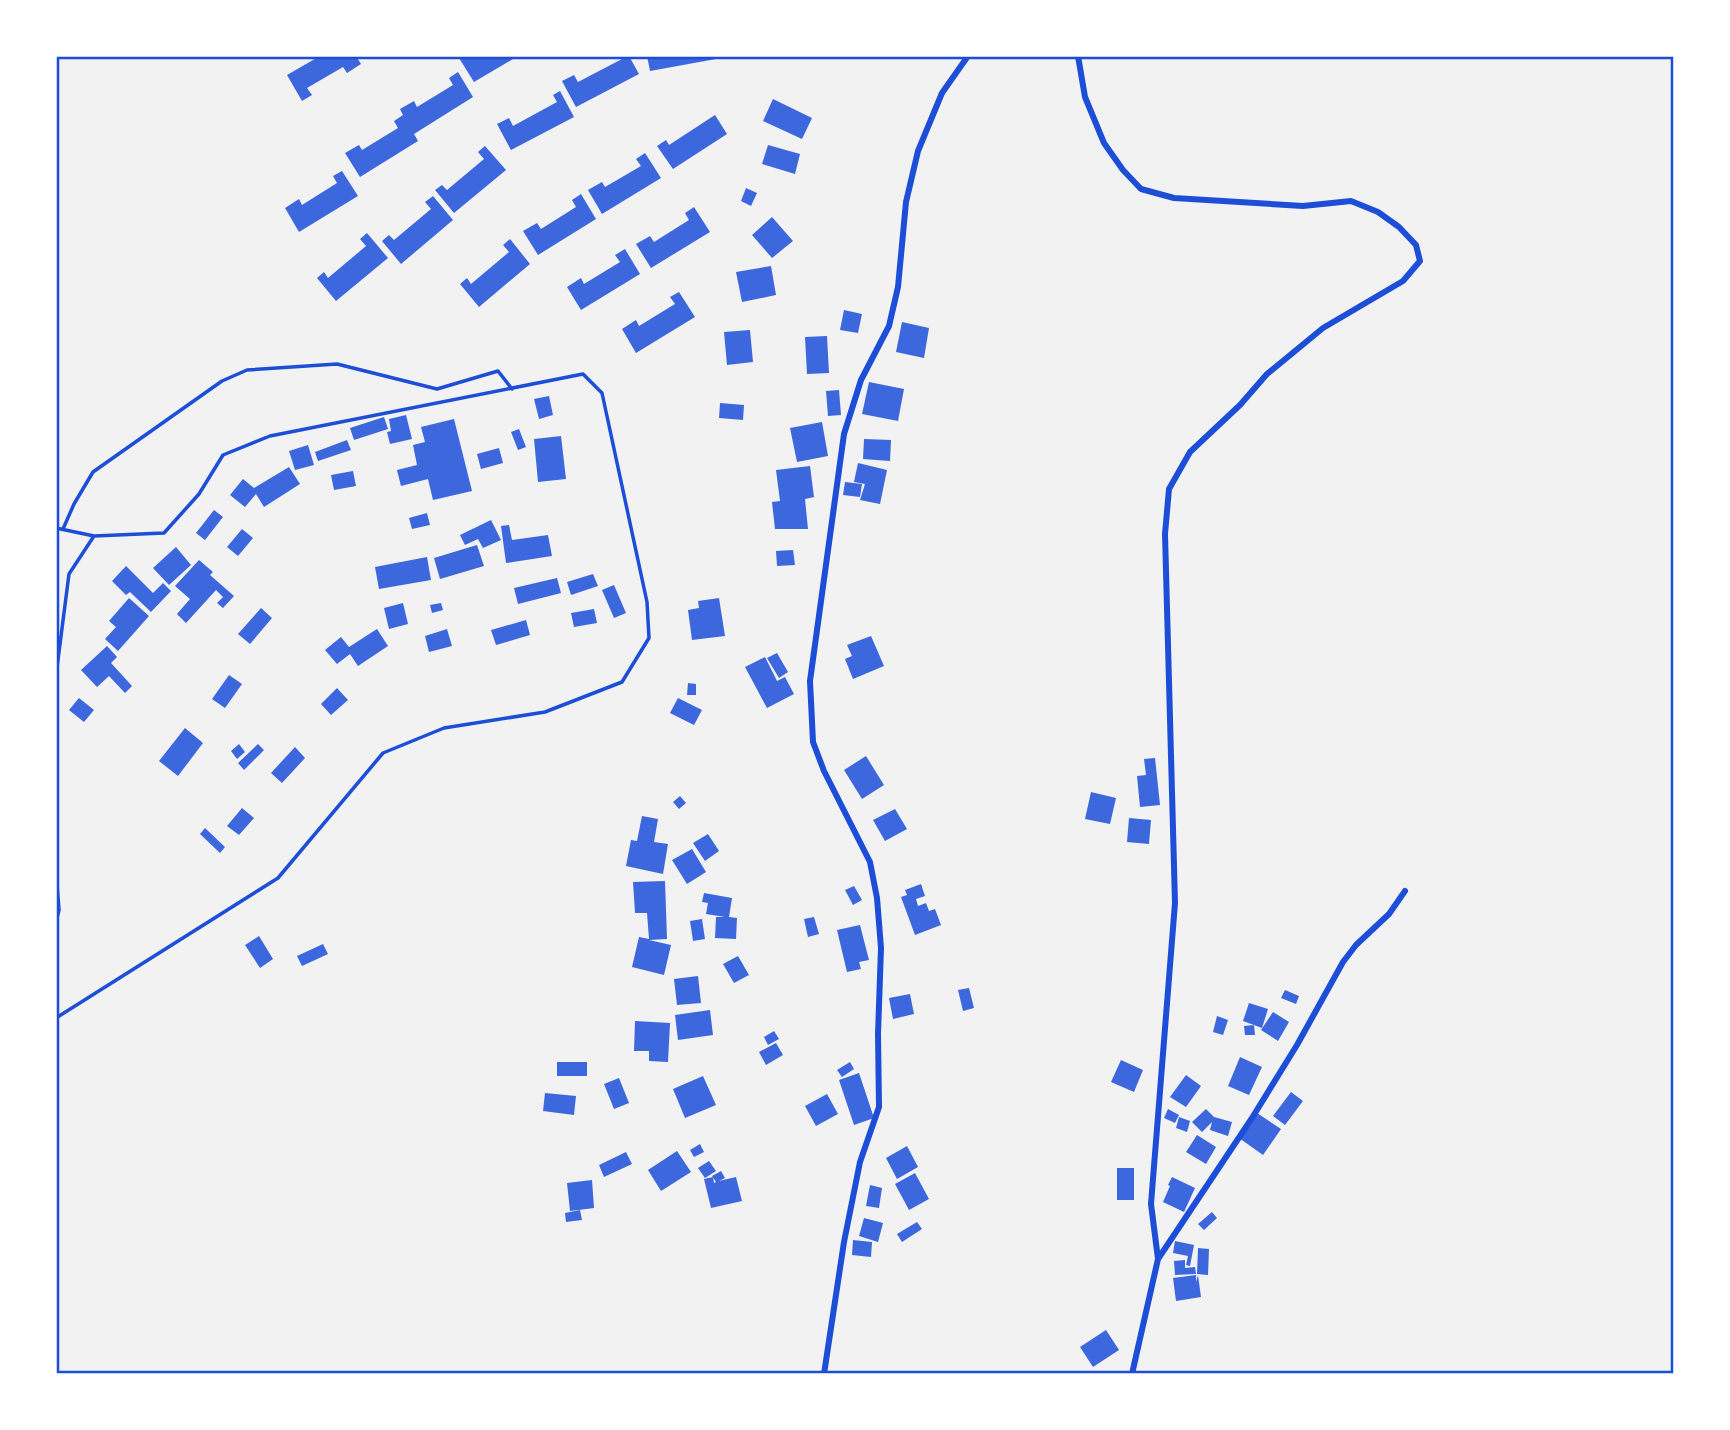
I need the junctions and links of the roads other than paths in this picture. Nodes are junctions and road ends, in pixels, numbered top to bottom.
1 (968, 56) edge
2 (1078, 56) edge
3 (512, 389) junction
4 (56, 528) edge
5 (63, 529) junction
6 (94, 536) junction
7 (56, 675) edge
8 (56, 871) edge
9 (1405, 891) dead end
10 (56, 922) edge
11 (56, 1018) edge
12 (1157, 1259) junction
13 (824, 1374) edge
14 (1132, 1374) edge

1 - 13 street
2 - 12 street
3 - 5 lane
3 - 6 lane
3 - 11 lane
4 - 5 lane
5 - 6 lane
6 - 7 lane
8 - 10 lane
9 - 12 street
12 - 14 street

